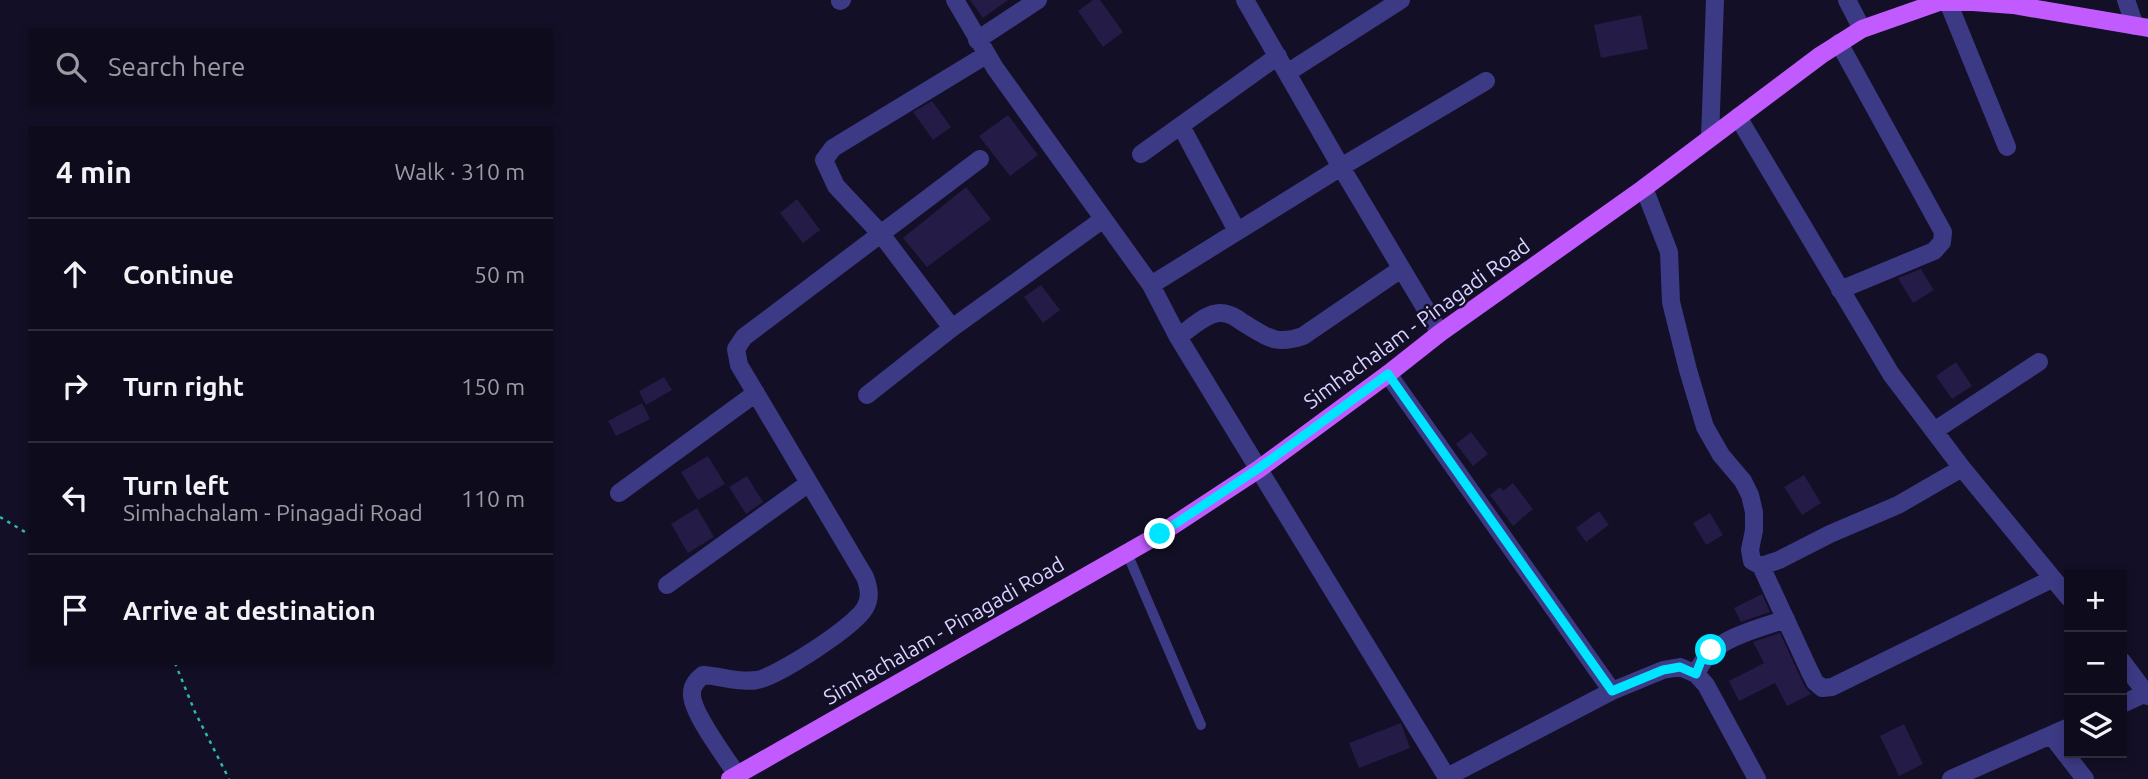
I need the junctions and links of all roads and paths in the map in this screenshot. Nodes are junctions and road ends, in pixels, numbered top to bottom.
1 (955, 0) edge
2 (1038, 0) edge
3 (1245, 0) edge
4 (1401, 0) edge
5 (1715, 0) edge
6 (1847, 0) edge
7 (2126, 0) edge
8 (1948, 2) junction
9 (2040, 6) edge
10 (2142, 27) edge
11 (1862, 29) junction
12 (1839, 43) junction
13 (982, 47) junction
14 (1278, 57) junction
15 (1287, 73) junction
16 (1486, 81) dead end
17 (1738, 117) junction
18 (1181, 126) junction
19 (1710, 138) junction
20 (2007, 147) dead end
21 (1142, 154) dead end
22 (980, 159) dead end
23 (1341, 167) junction
24 (1644, 188) junction
25 (1102, 220) junction
26 (1237, 231) junction
27 (881, 234) junction
28 (1401, 269) junction
29 (1151, 285) junction
30 (1840, 290) junction
31 (952, 328) junction
32 (1440, 333) junction
33 (1178, 337) junction
34 (2039, 362) dead end
35 (1388, 374) junction
36 (756, 393) junction
37 (867, 395) dead end
38 (1934, 431) junction
39 (1259, 468) junction
40 (1962, 468) junction
41 (809, 483) junction
42 (619, 494) dead end
43 (0, 517) edge
44 (28, 534) edge
45 (1127, 553) junction
46 (1761, 566) junction
47 (2052, 579) junction
48 (667, 586) dead end
49 (2064, 592) edge
50 (1786, 619) junction
51 (176, 665) edge
52 (2127, 668) edge
53 (1696, 674) junction
54 (1612, 691) junction
55 (2147, 694) edge
56 (2127, 702) edge
57 (1201, 725) dead end
58 (2064, 729) edge
59 (2051, 735) junction
60 (734, 777) edge
61 (1448, 778) edge
62 (229, 779) edge
63 (1757, 779) edge
64 (1951, 779) edge
65 (2085, 779) edge

1 - 13 street
2 - 13 street
3 - 14 street
4 - 15 street
5 - 19 street
6 - 11 street
7 - 10 street
8 - 9 main road, Simhachalam - Pinagadi Road
8 - 11 main road, Simhachalam - Pinagadi Road
8 - 20 street
9 - 10 main road, Simhachalam - Pinagadi Road
11 - 12 main road, Simhachalam - Pinagadi Road
12 - 17 main road, Simhachalam - Pinagadi Road
12 - 30 street
13 - 25 street
13 - 27 street
14 - 15 street
14 - 18 street
15 - 23 street
16 - 23 street
17 - 19 main road, Simhachalam - Pinagadi Road
17 - 30 street
18 - 21 street
18 - 26 street
19 - 24 main road, Simhachalam - Pinagadi Road
22 - 27 street
23 - 26 street
23 - 28 street
24 - 32 main road, Simhachalam - Pinagadi Road
24 - 46 street
25 - 29 street
25 - 31 street
26 - 29 street
27 - 31 street
27 - 36 street
28 - 32 street
28 - 33 street
29 - 33 street
30 - 38 street
31 - 37 street
32 - 35 main road, Simhachalam - Pinagadi Road
33 - 39 street
34 - 38 street
35 - 39 main road, Simhachalam - Pinagadi Road
35 - 54 street
36 - 41 street
36 - 42 street
38 - 40 street
39 - 45 main road, Simhachalam - Pinagadi Road
39 - 61 street
40 - 46 street
40 - 47 street
41 - 48 street
41 - 60 street
43 - 44 path
45 - 57 lane
45 - 60 main road, Simhachalam - Pinagadi Road
46 - 50 street
47 - 49 street
47 - 50 street
50 - 53 street
51 - 62 path
52 - 55 street
53 - 54 street
53 - 63 street
54 - 61 street
55 - 56 street
58 - 59 street
59 - 64 street
59 - 65 street

